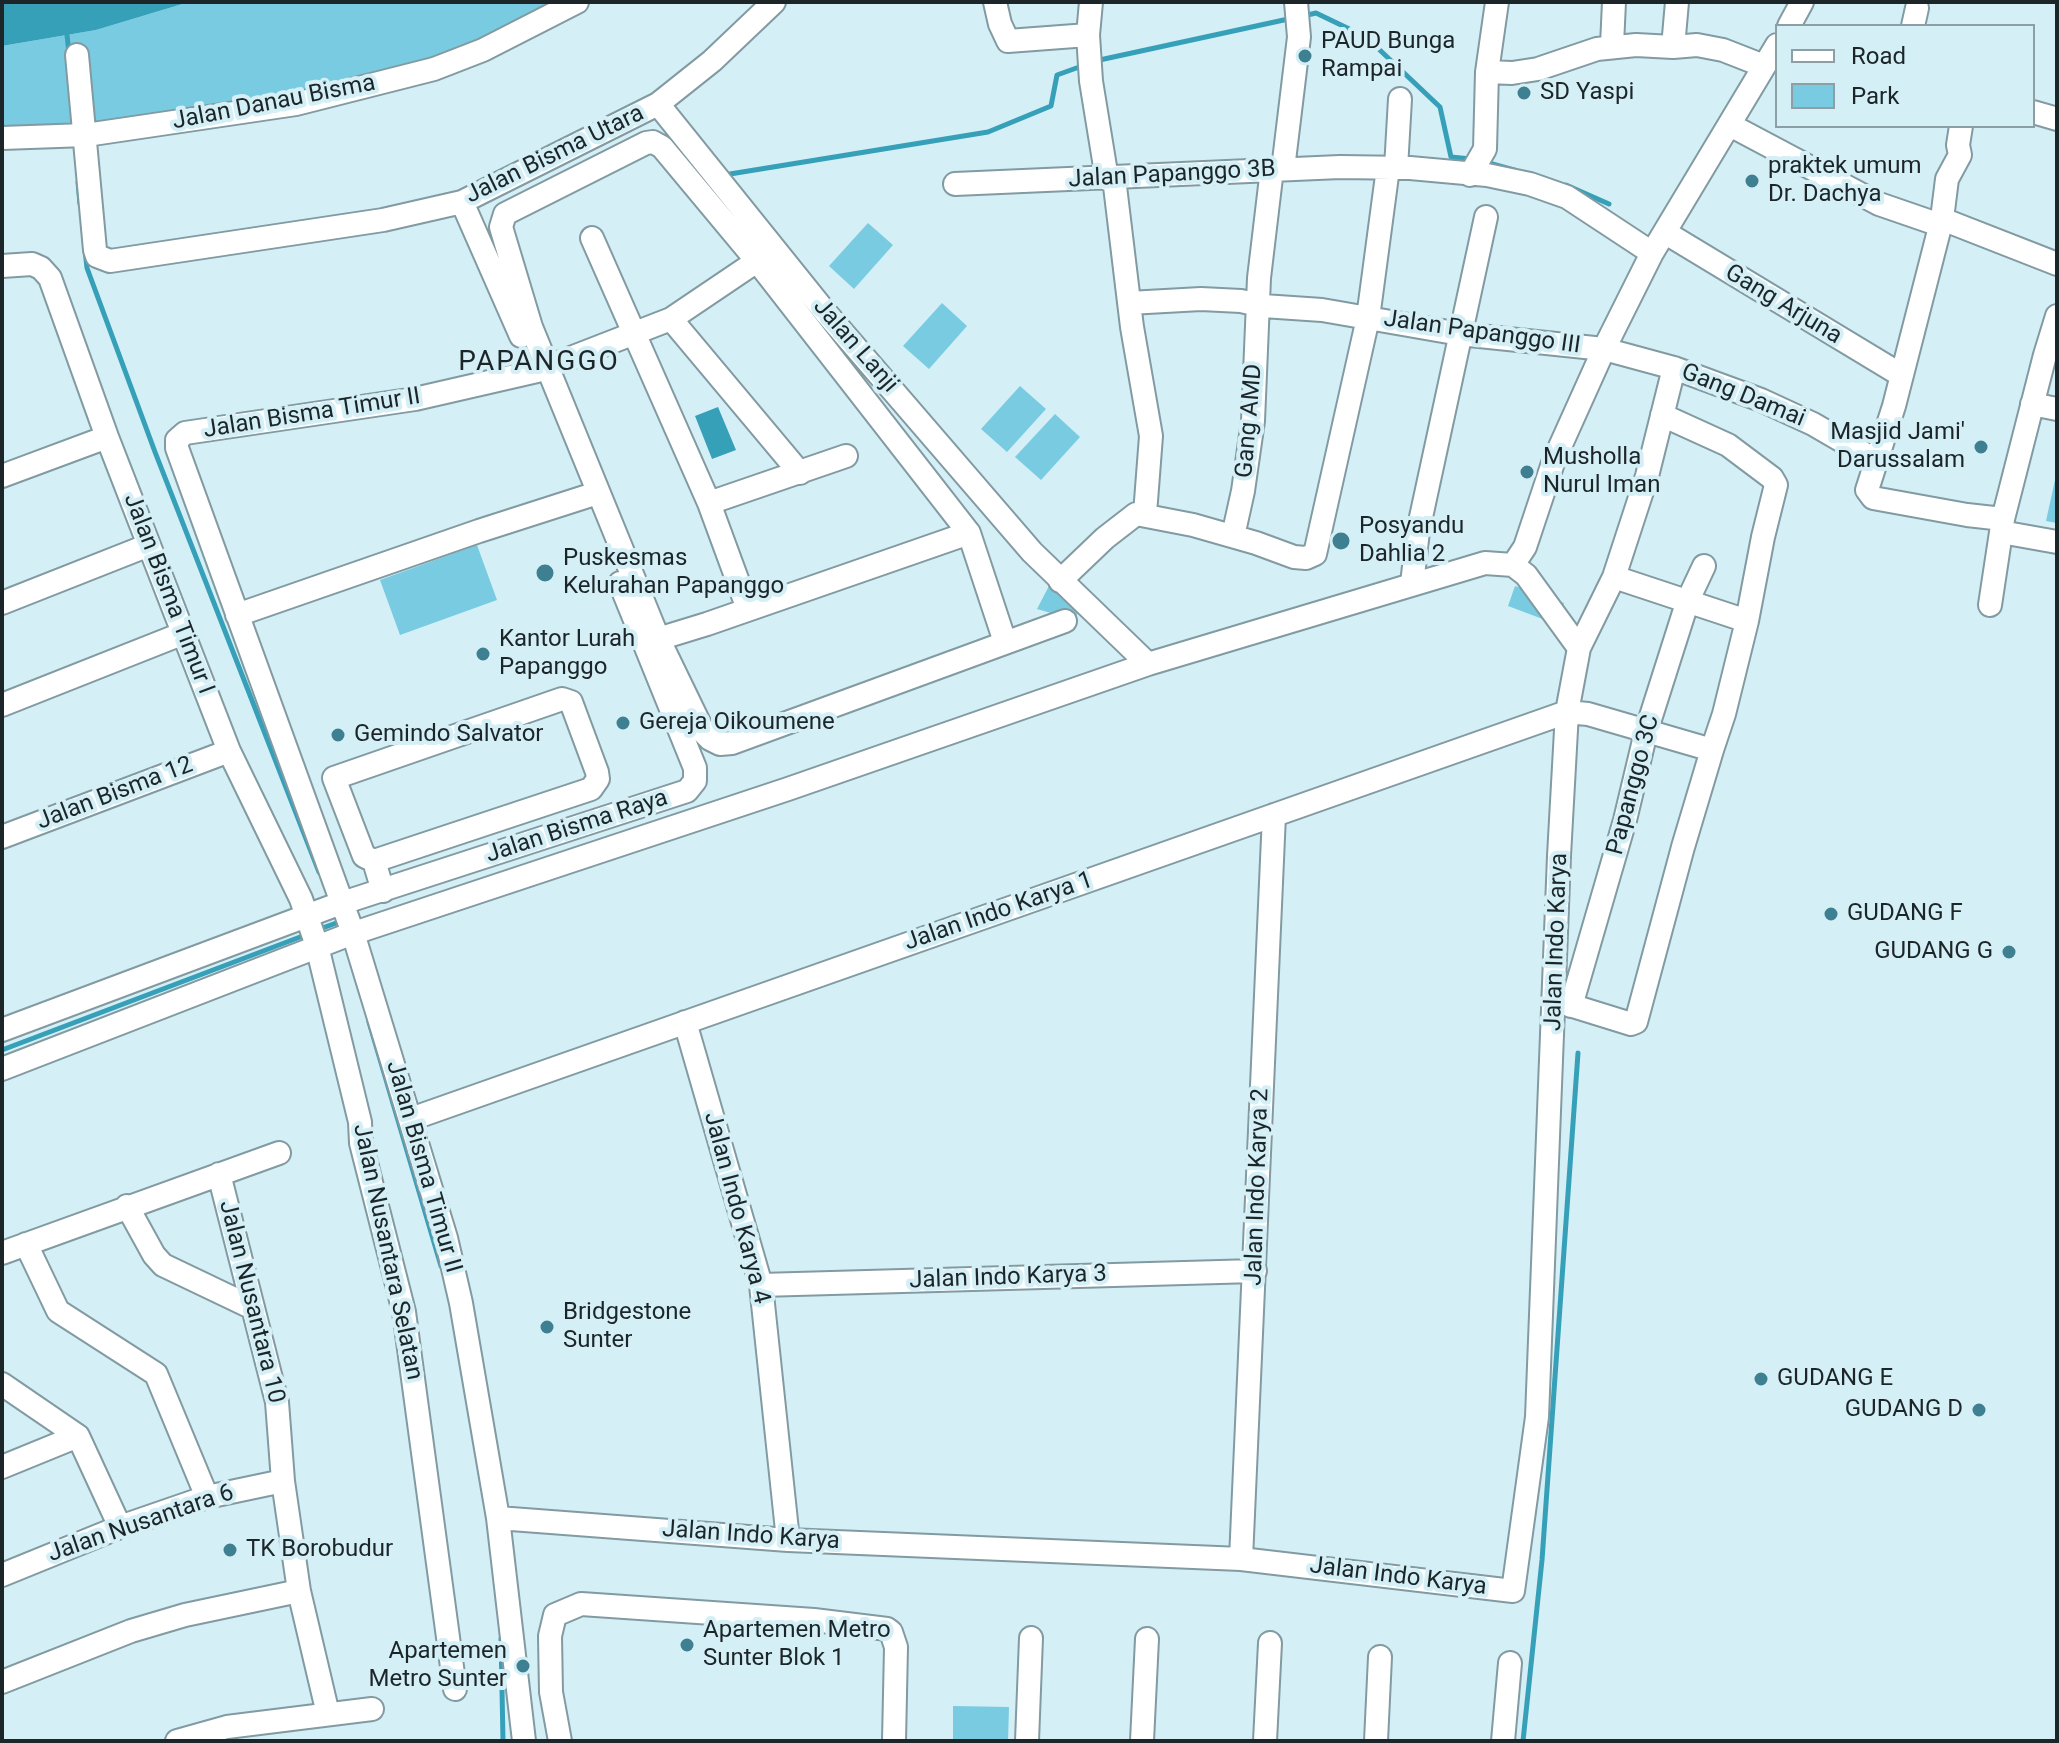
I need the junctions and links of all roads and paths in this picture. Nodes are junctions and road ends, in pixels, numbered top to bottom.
1 (774, 2) edge
2 (995, 2) edge
3 (1091, 2) edge
4 (1497, 2) edge
5 (1614, 2) edge
6 (1677, 2) edge
7 (1802, 2) edge
8 (574, 4) edge
9 (1297, 11) edge
10 (1790, 24) edge
11 (1089, 43) junction
12 (1612, 45) junction
13 (1673, 47) junction
14 (1775, 48) edge
15 (77, 55) dead end
16 (1764, 66) junction
17 (1487, 72) junction
18 (1400, 99) dead end
19 (658, 104) junction
20 (2035, 113) edge
21 (2057, 119) edge
22 (1730, 125) junction
23 (1961, 128) edge
24 (83, 135) junction
25 (2, 138) edge
26 (1392, 168) junction
27 (1278, 169) junction
28 (1474, 169) junction
29 (1110, 178) junction
30 (955, 184) dead end
31 (462, 202) junction
32 (1486, 217) dead end
33 (1941, 222) junction
34 (1666, 233) junction
35 (592, 238) dead end
36 (1652, 253) junction
37 (757, 261) junction
38 (2057, 264) edge
39 (2, 266) edge
40 (1129, 303) junction
41 (1259, 305) junction
42 (2057, 316) edge
43 (1368, 318) junction
44 (671, 319) junction
45 (634, 334) junction
46 (1460, 334) junction
47 (1604, 349) junction
48 (1674, 368) junction
49 (542, 369) junction
50 (1901, 375) junction
51 (2032, 404) junction
52 (2057, 409) edge
53 (1662, 415) junction
54 (107, 437) junction
55 (846, 456) dead end
56 (1875, 460) junction
57 (800, 473) junction
58 (2, 476) edge
59 (588, 496) junction
60 (709, 503) junction
61 (1145, 514) junction
62 (2002, 526) junction
63 (969, 533) junction
64 (1233, 536) junction
65 (2057, 542) edge
66 (149, 545) junction
67 (1513, 565) junction
68 (1704, 566) dead end
69 (1614, 577) junction
70 (1060, 581) junction
71 (1412, 584) junction
72 (1688, 600) junction
73 (2, 603) edge
74 (1990, 605) dead end
75 (748, 609) junction
76 (237, 615) junction
77 (1065, 621) dead end
78 (1747, 621) junction
79 (184, 633) junction
80 (651, 641) junction
81 (1005, 642) junction
82 (1579, 648) junction
83 (1148, 664) junction
84 (2, 705) edge
85 (1577, 713) junction
86 (1646, 732) junction
87 (1712, 750) junction
88 (229, 751) junction
89 (334, 778) junction
90 (301, 791) junction
91 (1274, 815) junction
92 (2, 837) edge
93 (374, 861) junction
94 (383, 891) junction
95 (320, 924) junction
96 (351, 934) junction
97 (1563, 1003) junction
98 (685, 1022) junction
99 (2, 1030) edge
100 (2, 1069) edge
101 (411, 1119) junction
102 (279, 1153) dead end
103 (219, 1174) junction
104 (127, 1206) junction
105 (26, 1244) junction
106 (2, 1253) edge
107 (1255, 1271) junction
108 (761, 1285) junction
109 (253, 1308) junction
110 (2, 1384) edge
111 (78, 1436) junction
112 (2, 1467) edge
113 (283, 1481) junction
114 (207, 1497) junction
115 (498, 1518) junction
116 (120, 1527) junction
117 (788, 1540) junction
118 (1241, 1559) junction
119 (2, 1575) edge
120 (299, 1591) junction
121 (1031, 1638) dead end
122 (1147, 1639) dead end
123 (1270, 1643) dead end
124 (1380, 1657) dead end
125 (1510, 1663) dead end
126 (2, 1682) edge
127 (455, 1689) dead end
128 (520, 1698) junction
129 (552, 1699) junction
130 (372, 1709) dead end
131 (328, 1714) junction
132 (177, 1741) edge
133 (524, 1741) edge
134 (560, 1741) edge
135 (894, 1741) edge
136 (1027, 1741) edge
137 (1142, 1741) edge
138 (1265, 1741) edge
139 (1376, 1741) edge
140 (1503, 1741) edge

1 - 19 street, Jalan Bisma Utara
2 - 11 street
3 - 11 street
4 - 17 street
5 - 12 street
6 - 13 street
7 - 10 street
8 - 24 street, Jalan Danau Bisma
9 - 27 street, Gang AMD
11 - 29 street
12 - 13 street
12 - 17 street
13 - 16 street
14 - 16 street, Jalan Papanggo III
15 - 24 street
16 - 22 street, Jalan Papanggo III
17 - 28 street
18 - 26 street, Jalan Papanggo III
19 - 31 street, Jalan Bisma Utara
19 - 70 street, Jalan Lanji
20 - 21 street
22 - 33 street
22 - 34 street, Jalan Papanggo III
23 - 33 street
24 - 25 street, Jalan Danau Bisma
24 - 31 street, Jalan Bisma Utara
26 - 27 street, Jalan Papanggo 3B
26 - 28 street, Jalan Papanggo 3B
26 - 43 street, Jalan Papanggo III
27 - 29 street, Jalan Papanggo 3B
27 - 41 street, Gang AMD
28 - 36 street, Jalan Papanggo 3B
29 - 30 street, Jalan Papanggo 3B
29 - 40 street
31 - 49 street, Jalan Bisma Raya
32 - 46 street
33 - 38 street
33 - 50 street
34 - 36 street, Jalan Papanggo III
34 - 50 street, Gang Arjuna
35 - 45 street
36 - 47 street, Jalan Papanggo III
37 - 44 street
37 - 49 street
37 - 63 street
39 - 54 street, Jalan Bisma Timur I
40 - 41 street
40 - 61 street
41 - 43 street
41 - 64 street, Gang AMD
42 - 51 street
43 - 46 street, Jalan Papanggo III
43 - 64 street
44 - 45 street
44 - 57 street
45 - 49 street
45 - 60 street
46 - 47 street, Jalan Papanggo III
46 - 71 street
47 - 48 street, Gang Damai
47 - 67 street, Jalan Papanggo III
48 - 53 street, Jalan Indo Karya
48 - 56 street, Gang Damai
49 - 59 street, Jalan Bisma Raya
49 - 76 street, Jalan Bisma Timur II
49 - 80 street
50 - 56 street
51 - 52 street
51 - 62 street
53 - 69 street, Jalan Indo Karya
53 - 78 street
54 - 58 street
54 - 66 street, Jalan Bisma Timur I
55 - 57 street
56 - 62 street
57 - 60 street
59 - 76 street
59 - 80 street, Jalan Bisma Raya
60 - 75 street
61 - 64 street
61 - 70 street
62 - 65 street
62 - 74 street
63 - 75 street
63 - 81 street
66 - 73 street
66 - 79 street, Jalan Bisma Timur I
67 - 71 street
67 - 82 street
68 - 72 street, Papanggo 3C
69 - 72 street
69 - 82 street, Jalan Indo Karya
70 - 83 street, Jalan Lanji
71 - 83 street
72 - 78 street
72 - 86 street, Papanggo 3C
75 - 80 street
76 - 90 street, Jalan Bisma Timur II
77 - 81 street
78 - 87 street
79 - 84 street
79 - 88 street, Jalan Bisma Timur I
80 - 81 street
80 - 94 street, Jalan Bisma Raya
82 - 85 street, Jalan Indo Karya
83 - 96 street, Jalan Bisma Raya
85 - 86 street
85 - 91 street, Jalan Indo Karya 1
85 - 97 street, Jalan Indo Karya
86 - 87 street
86 - 97 street, Papanggo 3C
87 - 97 street
88 - 92 street, Jalan Bisma 12
88 - 95 street, Jalan Bisma Timur I
89 - 90 street
89 - 93 street
89 - 93 street
90 - 95 street, Jalan Bisma Timur II
91 - 98 street, Jalan Indo Karya 1
91 - 107 street, Jalan Indo Karya 2
93 - 94 street
94 - 95 street, Jalan Bisma Raya
95 - 96 street, Jalan Bisma Timur II
95 - 96 street, Jalan Bisma Raya
95 - 99 street, Jalan Bisma Raya
95 - 100 street, Jalan Bisma Raya
95 - 127 street, Jalan Nusantara Selatan
96 - 101 street, Jalan Bisma Timur II
97 - 118 street, Jalan Indo Karya
98 - 101 street, Jalan Indo Karya 1
98 - 108 street, Jalan Indo Karya 4
101 - 115 street, Jalan Bisma Timur II
102 - 103 street
103 - 104 street
103 - 109 street, Jalan Nusantara 10
104 - 105 street
104 - 109 street
105 - 106 street
105 - 114 street
107 - 108 street, Jalan Indo Karya 3
107 - 118 street, Jalan Indo Karya 2
108 - 117 street, Jalan Indo Karya 4
109 - 113 street, Jalan Nusantara 10
110 - 111 street
111 - 112 street
111 - 116 street
113 - 114 street, Jalan Nusantara 6
113 - 120 street, Jalan Nusantara 10
114 - 116 street, Jalan Nusantara 6
115 - 117 street, Jalan Indo Karya
115 - 128 street, Jalan Bisma Timur II
116 - 119 street, Jalan Nusantara 6
117 - 118 street, Jalan Indo Karya
120 - 126 street
120 - 131 street, Jalan Nusantara 10
121 - 136 street
122 - 137 street
123 - 138 street
124 - 139 street
125 - 140 street
128 - 129 street
128 - 133 street, Jalan Bisma Timur II
129 - 134 street
129 - 135 street
130 - 131 street
131 - 132 street

